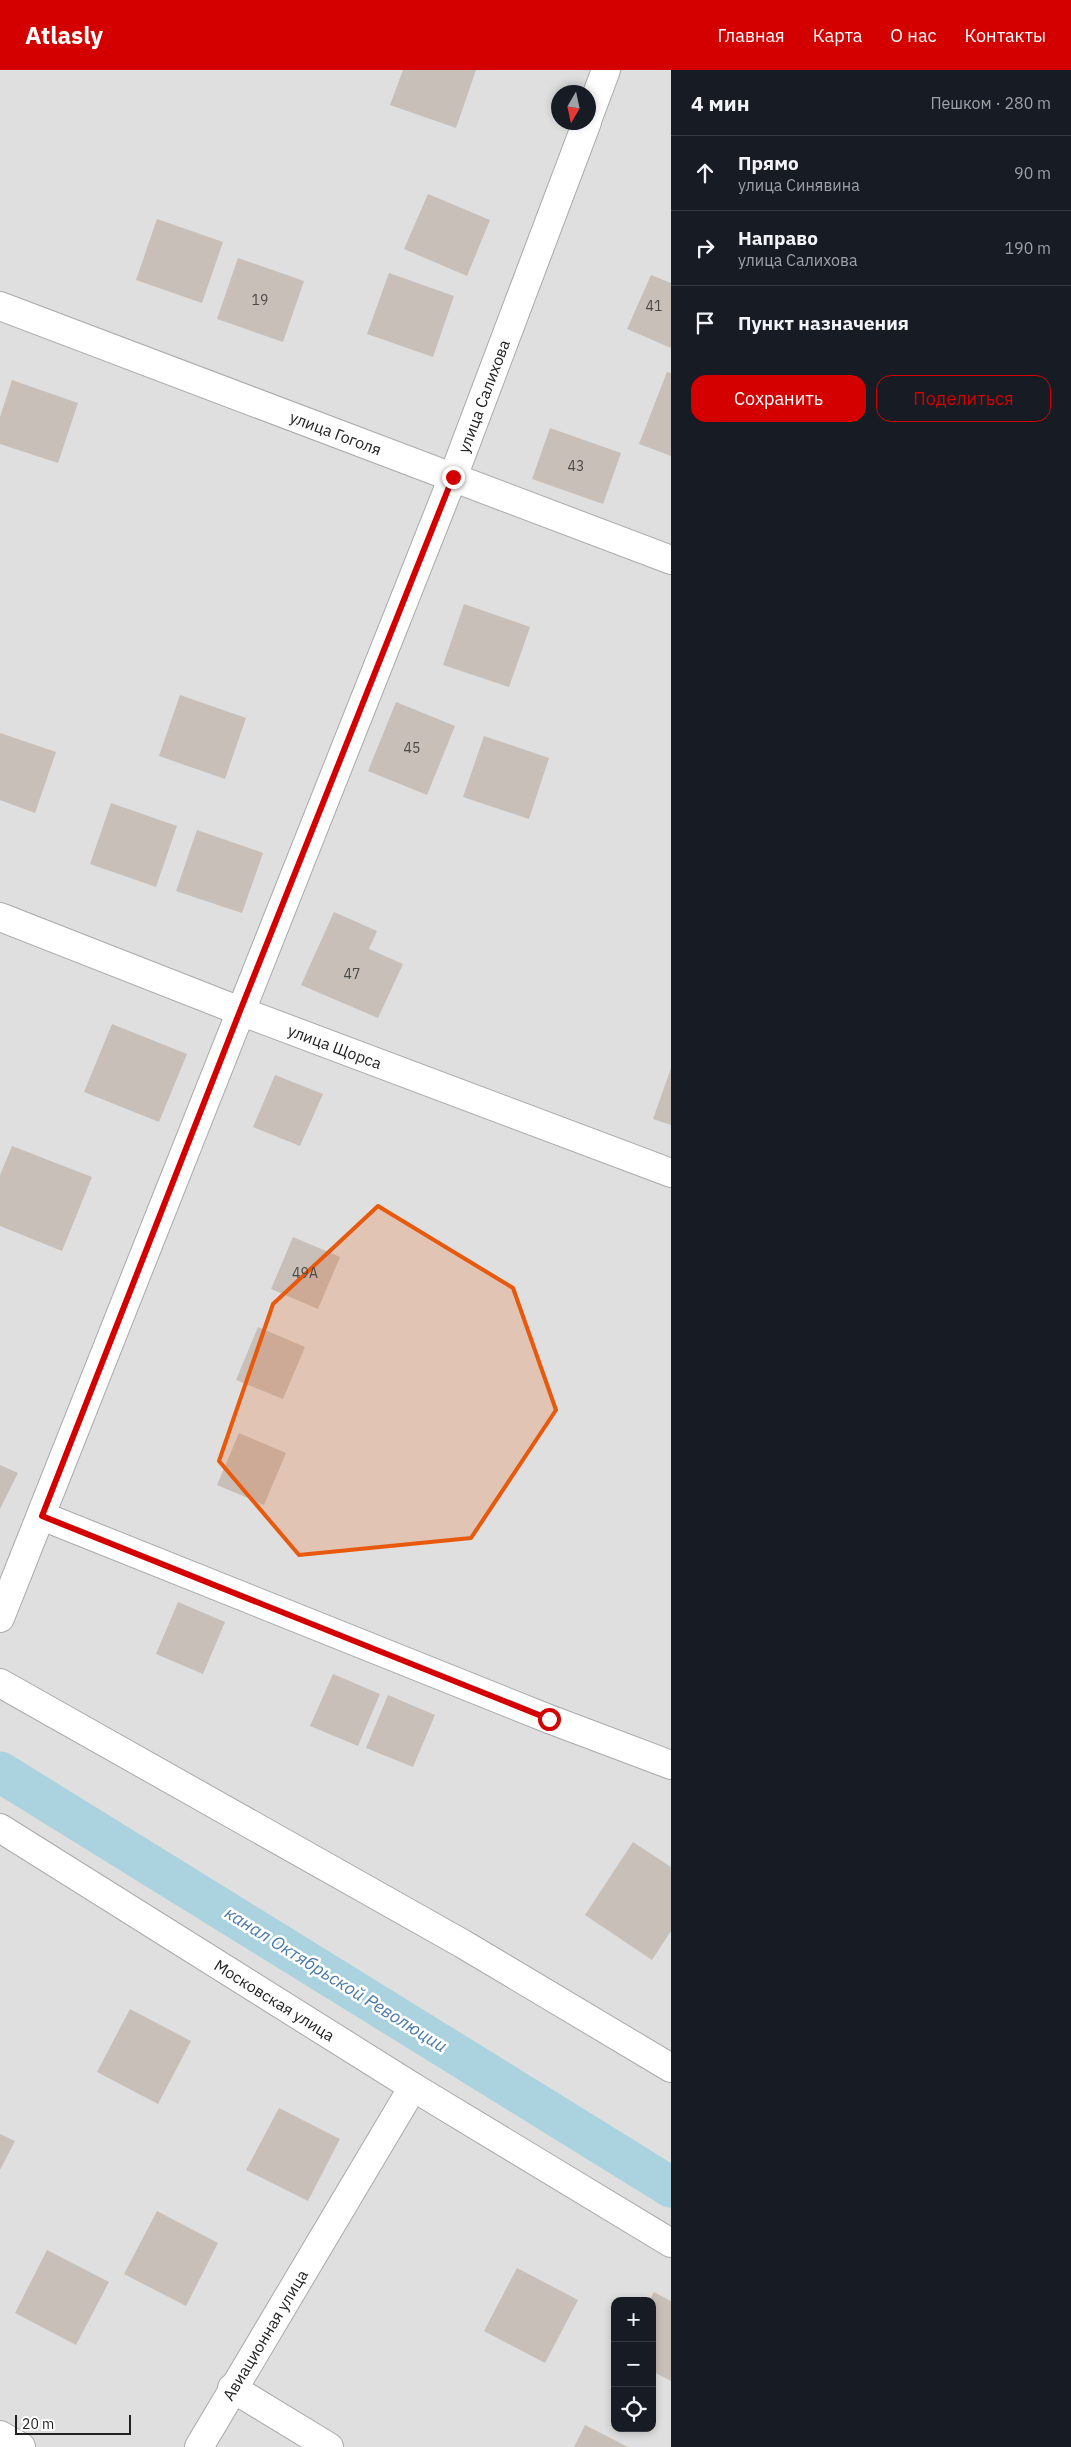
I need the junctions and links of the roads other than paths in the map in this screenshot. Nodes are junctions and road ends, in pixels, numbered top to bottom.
1 (606, 70) edge
2 (596, 97) edge
3 (584, 130) edge
4 (0, 306) edge
5 (453, 477) junction
6 (671, 560) edge
7 (0, 917) edge
8 (240, 1011) junction
9 (671, 1173) edge
10 (42, 1516) junction
11 (0, 1618) edge
12 (0, 1683) edge
13 (671, 1765) edge
14 (0, 1828) edge
15 (671, 2068) edge
16 (414, 2087) junction
17 (671, 2243) edge
18 (232, 2388) junction
19 (0, 2435) edge
20 (21, 2447) edge
21 (198, 2447) edge
22 (329, 2447) edge

1 - 2 street
3 - 5 street, улица Салихова
4 - 5 street, улица Гоголя
5 - 6 street, улица Гоголя
5 - 8 street, улица Салихова
7 - 8 street, улица Щорса
8 - 9 street, улица Щорса
8 - 10 street, улица Салихова
10 - 11 street, улица Салихова
10 - 13 street
12 - 15 street
14 - 16 street, Московская улица
16 - 17 street, Московская улица
16 - 18 street, Авиационная улица
18 - 21 street, Авиационная улица
18 - 22 street
19 - 20 street

